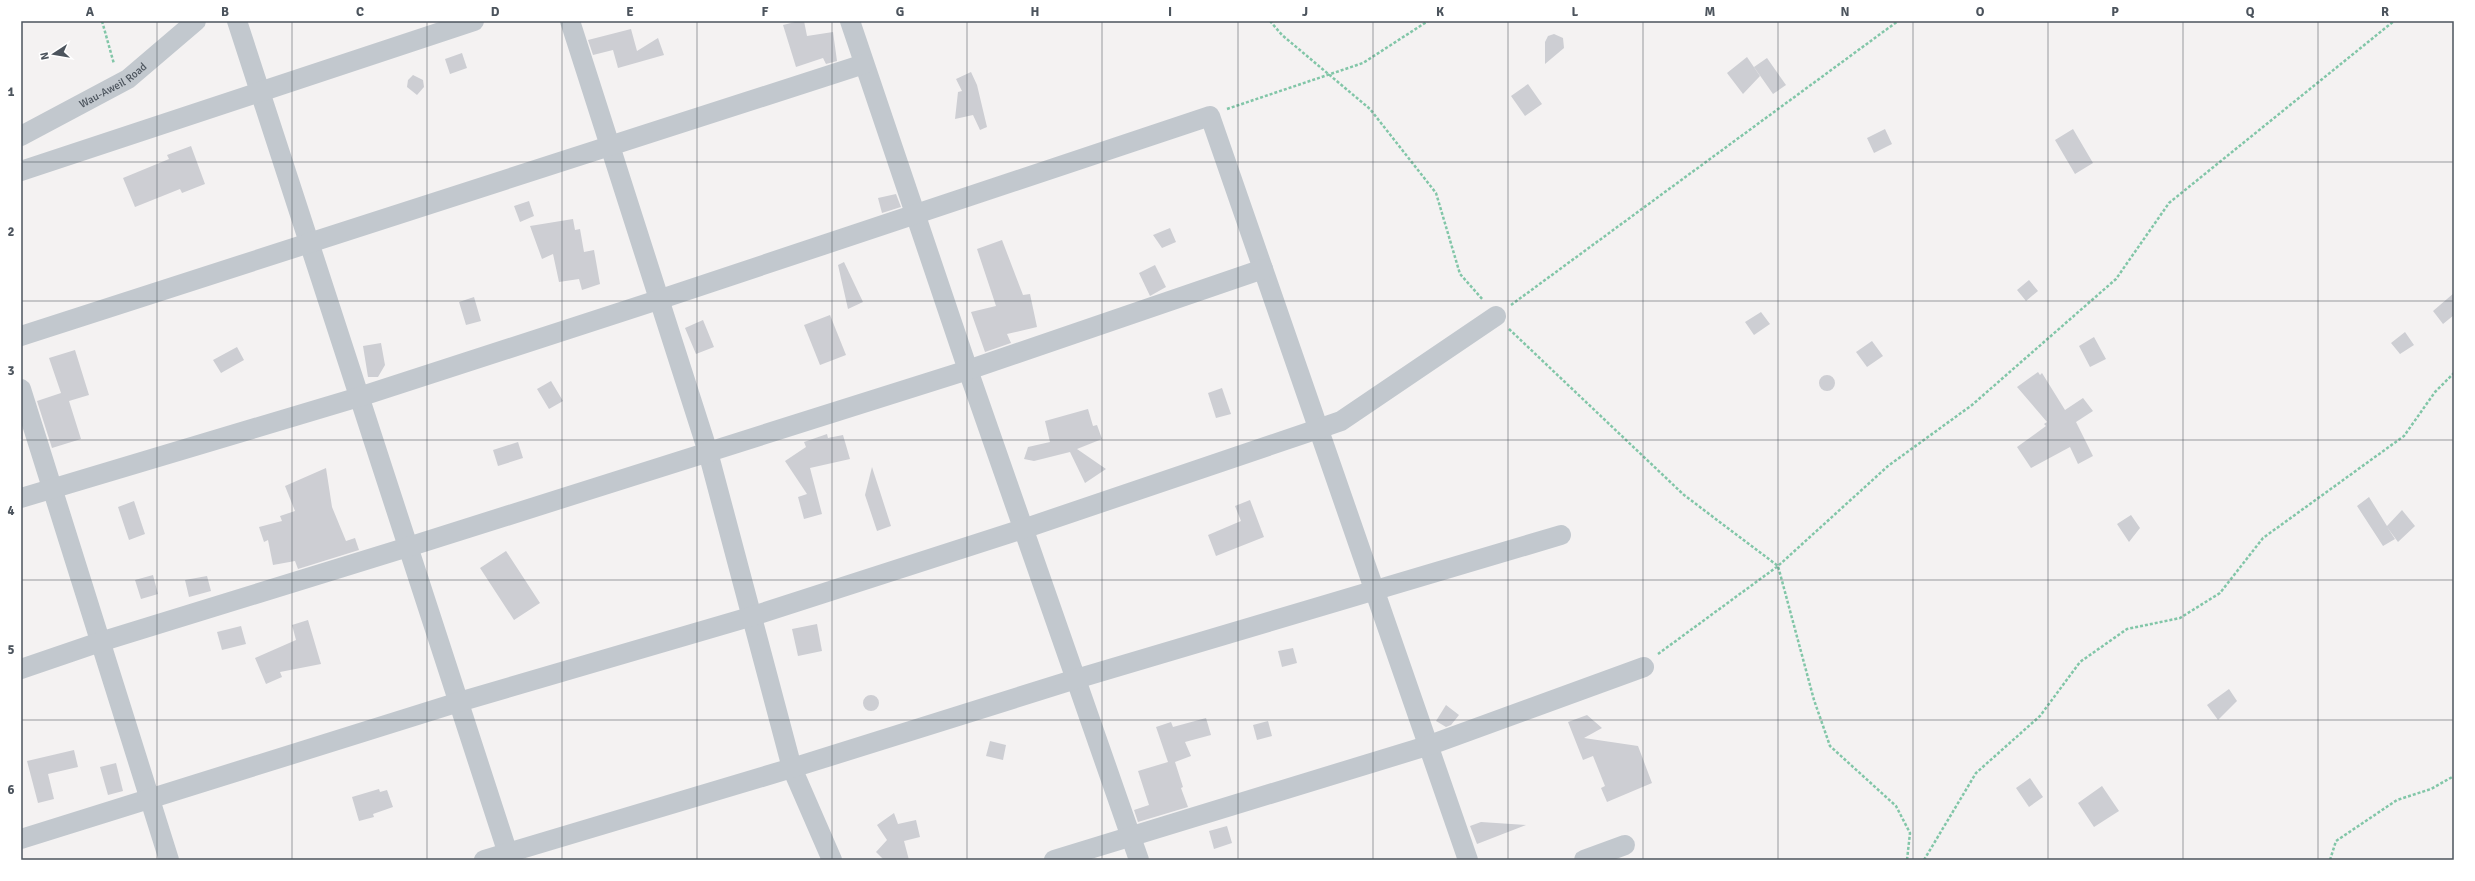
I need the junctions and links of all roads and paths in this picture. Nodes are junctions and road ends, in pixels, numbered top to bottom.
1 (102, 21) edge
2 (196, 21) edge
3 (237, 21) edge
4 (474, 21) edge
5 (570, 21) edge
6 (850, 21) edge
7 (1270, 21) edge
8 (1428, 21) edge
9 (1898, 21) edge
10 (2394, 21) edge
11 (864, 64) junction
12 (1328, 73) junction
13 (120, 84) junction
14 (260, 90) junction
15 (1210, 116) junction
16 (21, 136) edge
17 (611, 146) junction
18 (21, 171) edge
19 (915, 214) junction
20 (310, 243) junction
21 (1263, 269) junction
22 (661, 299) junction
23 (1496, 316) junction
24 (21, 336) edge
25 (968, 370) junction
26 (2454, 373) edge
27 (21, 389) edge
28 (360, 396) junction
29 (1318, 429) junction
30 (708, 452) junction
31 (52, 488) junction
32 (21, 498) edge
33 (1023, 529) junction
34 (1561, 535) dead end
35 (408, 547) junction
36 (1778, 566) junction
37 (1374, 592) junction
38 (753, 616) junction
39 (100, 642) junction
40 (1644, 667) joint
41 (21, 669) edge
42 (1076, 679) junction
43 (459, 702) junction
44 (1430, 745) junction
45 (792, 768) junction
46 (2454, 776) edge
47 (151, 800) junction
48 (1130, 836) junction
49 (21, 838) edge
50 (1625, 845) dead end
51 (509, 856) edge
52 (169, 860) edge
53 (484, 860) edge
54 (832, 860) edge
55 (1054, 860) edge
56 (1138, 860) edge
57 (1468, 860) edge
58 (1584, 860) edge
59 (1907, 860) edge
60 (1924, 860) edge
61 (2330, 860) edge

1 - 13 path
2 - 13 street, Wau-Aweil Road
3 - 14 street
4 - 14 street
5 - 17 street
6 - 11 street
7 - 12 path
8 - 12 path
9 - 23 path
10 - 36 path
11 - 17 street
11 - 19 street
12 - 15 path
12 - 23 path
13 - 16 street, Wau-Aweil Road
14 - 18 street
14 - 20 street
15 - 19 street
15 - 21 street
17 - 20 street
17 - 22 street
19 - 22 street
19 - 25 street
20 - 24 street
20 - 28 street
21 - 25 street
21 - 29 street
22 - 28 street
22 - 30 street
23 - 29 street
23 - 36 path
25 - 30 street
25 - 33 street
26 - 60 path
27 - 31 street
28 - 31 street
28 - 35 street
29 - 33 street
29 - 37 street
30 - 35 street
30 - 38 street
31 - 32 street
31 - 39 street
33 - 38 street
33 - 42 street
34 - 37 street
35 - 39 street
35 - 43 street
36 - 40 path
36 - 59 path
37 - 42 street
37 - 44 street
38 - 43 street
38 - 45 street
39 - 41 street
39 - 47 street
40 - 44 street
42 - 45 street
42 - 48 street
43 - 47 street
43 - 51 street
44 - 48 street
44 - 57 street
45 - 51 street
45 - 54 street
46 - 61 path
47 - 49 street
47 - 52 street
48 - 55 street
48 - 56 street
50 - 58 street
51 - 53 street

